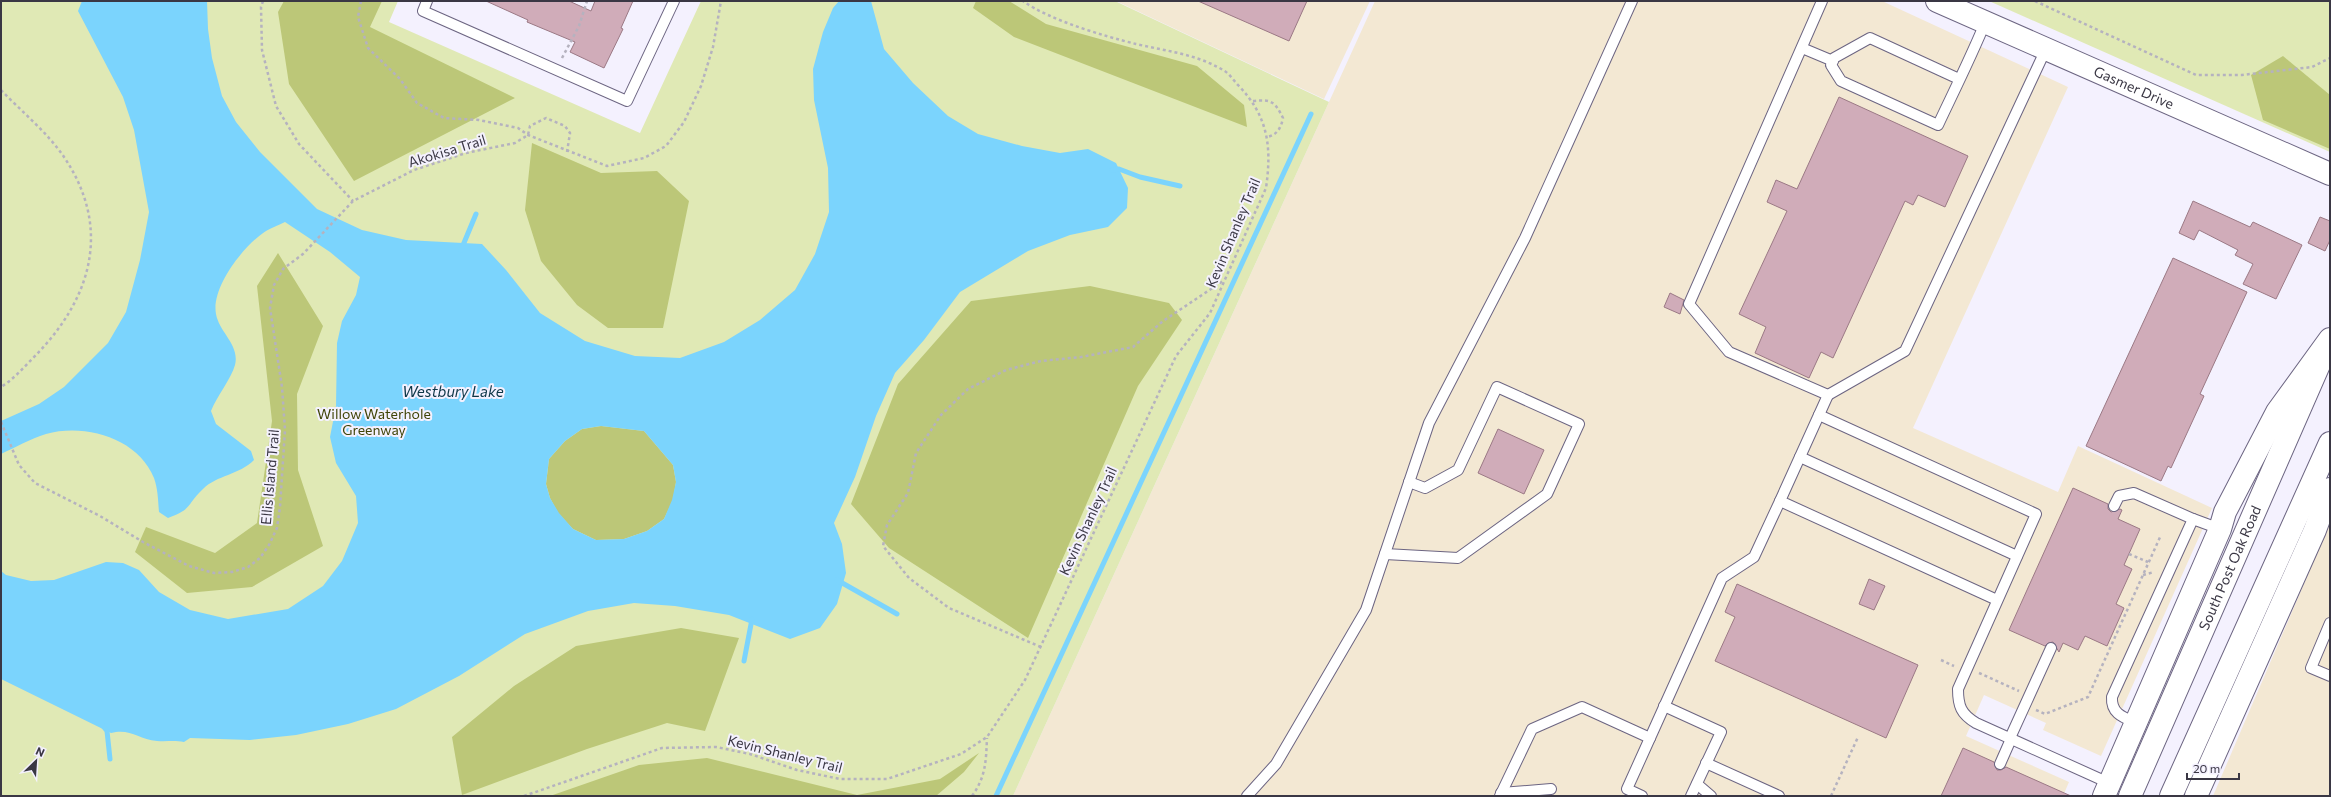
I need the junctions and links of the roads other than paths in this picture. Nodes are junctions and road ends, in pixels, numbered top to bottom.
1 (427, 1) edge
2 (674, 1) edge
3 (1632, 1) edge
4 (1822, 1) edge
5 (1937, 1) edge
6 (1985, 23) junction
7 (1802, 48) junction
8 (2046, 49) junction
9 (1833, 61) junction
10 (1960, 79) junction
11 (2330, 174) edge
12 (2330, 340) edge
13 (1828, 395) junction
14 (1819, 415) junction
15 (2330, 443) edge
16 (1800, 457) junction
17 (1409, 482) junction
18 (2330, 489) edge
19 (1780, 501) junction
20 (2114, 506) dead end
21 (2193, 519) junction
22 (2220, 529) junction
23 (1385, 554) junction
24 (2017, 556) junction
25 (1997, 600) junction
26 (2330, 624) edge
27 (2051, 648) dead end
28 (2330, 676) edge
29 (1664, 706) junction
30 (2136, 723) junction
31 (1650, 738) junction
32 (2010, 739) junction
33 (1706, 763) junction
34 (2000, 764) dead end
35 (1697, 784) junction
36 (1551, 789) dead end
37 (2107, 790) edge
38 (1501, 794) edge
39 (1707, 794) edge
40 (1637, 795) edge
41 (1247, 796) edge
42 (1691, 796) edge
43 (1779, 796) edge
44 (2130, 796) edge
45 (2171, 796) edge
46 (2196, 796) edge

1 - 2 lane
3 - 17 lane
4 - 7 lane
5 - 6 main road, Gasmer Drive
6 - 8 main road, Gasmer Drive
6 - 10 lane
7 - 9 lane
7 - 13 lane
8 - 11 main road, Gasmer Drive
8 - 13 lane
9 - 10 lane
9 - 10 lane
12 - 22 main road
12 - 44 main road, South Post Oak Road
13 - 14 lane
14 - 16 lane
14 - 24 lane
15 - 45 main road
16 - 19 lane
16 - 24 lane
17 - 23 lane
17 - 23 lane
18 - 46 main road
19 - 25 lane
19 - 29 lane
20 - 21 lane
21 - 22 lane
21 - 30 lane
22 - 30 main road
23 - 41 lane
24 - 25 lane
25 - 32 lane
26 - 28 lane
27 - 32 lane
29 - 31 lane
29 - 33 lane
30 - 37 main road
31 - 38 lane
31 - 40 lane
32 - 34 lane
32 - 37 lane
33 - 35 lane
33 - 43 lane
35 - 39 lane
35 - 42 lane
36 - 38 lane

